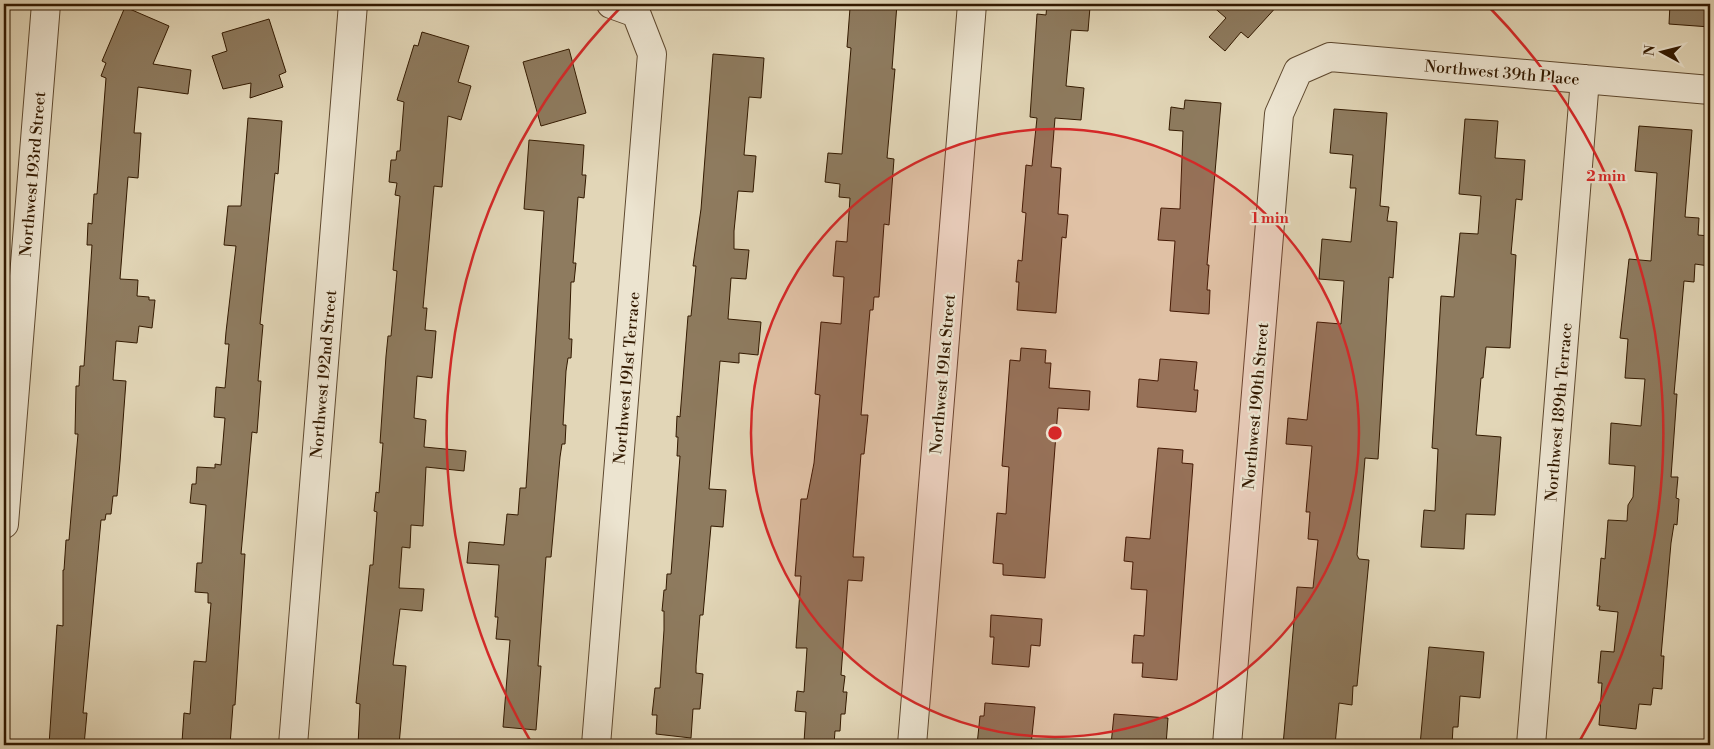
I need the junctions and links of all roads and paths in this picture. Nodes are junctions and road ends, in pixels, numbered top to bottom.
1 (46, 4) edge
2 (353, 4) edge
3 (611, 4) edge
4 (972, 4) edge
5 (1298, 71) joint
6 (1585, 79) junction
7 (1710, 90) edge
8 (4, 524) edge
9 (293, 745) edge
10 (596, 745) edge
11 (912, 745) edge
12 (1227, 745) edge
13 (1531, 745) edge

1 - 8 street, Northwest 193rd Street
2 - 9 street, Northwest 192nd Street
3 - 10 street, Northwest 191st Terrace
4 - 11 street, Northwest 191st Street
5 - 6 street, Northwest 39th Place
5 - 12 street, Northwest 190th Street
6 - 7 street, Northwest 39th Place
6 - 13 street, Northwest 189th Terrace

